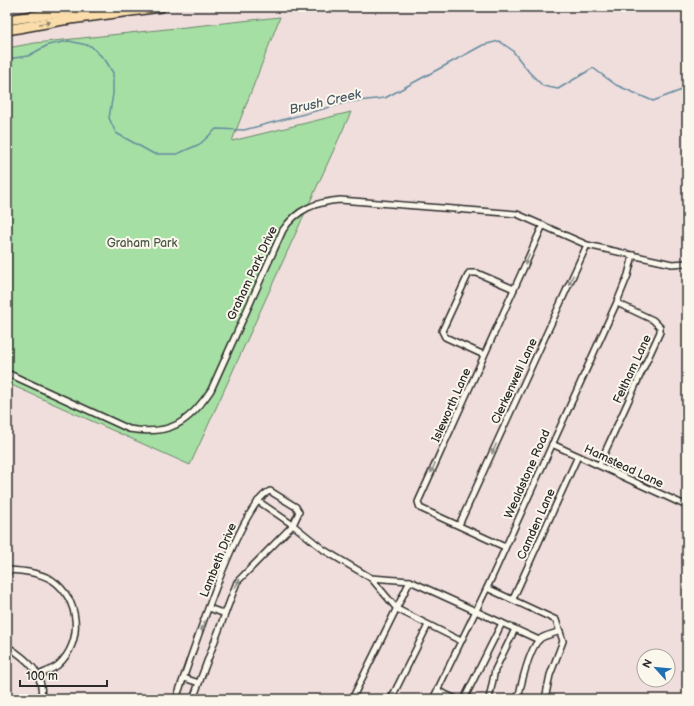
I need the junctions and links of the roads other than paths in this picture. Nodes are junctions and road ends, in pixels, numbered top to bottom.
1 (91, 7) edge
2 (161, 7) edge
3 (7, 20) edge
4 (7, 30) edge
5 (543, 225) junction
6 (587, 245) junction
7 (633, 255) junction
8 (687, 263) edge
9 (514, 289) junction
10 (616, 303) junction
11 (484, 355) junction
12 (7, 372) edge
13 (552, 444) junction
14 (578, 456) junction
15 (599, 465) junction
16 (258, 501) junction
17 (687, 506) edge
18 (293, 525) junction
19 (459, 525) junction
20 (505, 547) junction
21 (7, 570) edge
22 (372, 578) junction
23 (410, 581) junction
24 (487, 588) junction
25 (513, 600) junction
26 (209, 608) junction
27 (396, 609) junction
28 (476, 611) junction
29 (225, 614) junction
30 (502, 623) junction
31 (428, 624) junction
32 (515, 629) junction
33 (560, 632) junction
34 (539, 640) junction
35 (461, 641) junction
36 (7, 646) edge
37 (39, 675) junction
38 (184, 678) junction
39 (199, 683) junction
40 (438, 690) junction
41 (41, 699) edge
42 (176, 699) edge
43 (193, 699) edge
44 (352, 699) edge
45 (391, 699) edge
46 (433, 699) edge
47 (456, 699) edge
48 (464, 699) edge
49 (488, 699) edge
50 (518, 699) edge
51 (545, 699) edge

1 - 3 highway
4 -> 2 highway
5 - 6 street, Graham Park Drive
5 -> 9 street, Isleworth Lane
5 - 12 street, Graham Park Drive
6 - 7 street, Graham Park Drive
6 -> 19 street, Clerkenwell Lane
7 - 8 street, Graham Park Drive
7 - 10 street, Wealdstone Road
9 - 11 street, Isleworth Lane
9 - 11 street
10 - 13 street, Wealdstone Road
10 - 15 street, Feltham Lane
11 -> 19 street, Isleworth Lane
13 - 14 street, Hamstead Lane
13 - 20 street, Wealdstone Road
14 - 15 street, Hamstead Lane
14 - 25 street, Camden Lane
15 - 17 street, Hamstead Lane
16 - 18 street
16 - 18 street, Lambeth Drive
16 - 26 street, Lambeth Drive
18 - 22 street
29 -> 18 street
19 - 20 street, Isleworth Lane
20 - 24 street, Wealdstone Road
21 - 37 street
22 - 23 street
22 - 27 street
23 - 27 street
23 - 28 street
24 - 25 street
24 - 28 street, Wealdstone Road
25 - 33 street
26 - 29 street, Lambeth Drive
26 -> 38 street, Lambeth Drive
27 - 31 street
27 - 44 street
28 - 30 street
28 - 35 street, Wealdstone Road
29 - 39 street
30 - 32 street
30 - 48 street
31 - 35 street
31 - 45 street
32 - 34 street
32 - 49 street
33 - 34 street
33 - 51 street
34 - 50 street
35 - 40 street, Wealdstone Road
36 - 37 street
37 - 41 street
38 - 39 street
38 - 42 street, Lambeth Drive
39 - 43 street
40 - 46 street, Wealdstone Road
40 - 47 street

